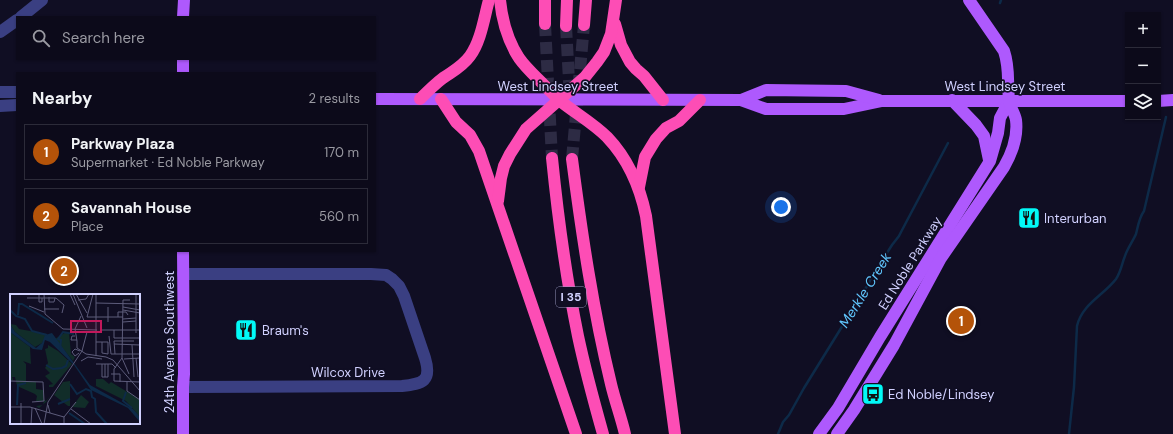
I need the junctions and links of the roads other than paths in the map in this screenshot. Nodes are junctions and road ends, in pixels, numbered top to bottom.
1 (42, 0) edge
2 (184, 0) edge
3 (489, 0) edge
4 (500, 0) edge
5 (546, 0) edge
6 (567, 0) edge
7 (586, 0) edge
8 (616, 0) edge
9 (969, 0) edge
10 (22, 16) edge
11 (183, 16) edge
12 (16, 21) edge
13 (614, 21) junction
14 (545, 24) tunnel mouth
15 (584, 25) tunnel mouth
16 (566, 26) tunnel mouth
17 (0, 32) edge
18 (183, 60) edge
19 (183, 72) edge
20 (0, 92) edge
21 (16, 92) edge
22 (376, 99) edge
23 (420, 99) junction
24 (441, 99) junction
25 (559, 100) junction
26 (663, 100) junction
27 (700, 100) junction
28 (741, 100) junction
29 (952, 100) junction
30 (1125, 100) edge
31 (1173, 100) edge
32 (882, 101) junction
33 (1009, 101) junction
34 (1161, 101) edge
35 (0, 106) edge
36 (16, 106) edge
37 (552, 158) tunnel mouth
38 (572, 159) tunnel mouth
39 (990, 161) junction
40 (639, 187) junction
41 (498, 204) junction
42 (183, 252) edge
43 (183, 274) junction
44 (183, 387) junction
45 (183, 434) edge
46 (576, 434) edge
47 (603, 434) edge
48 (625, 434) edge
49 (675, 434) edge
50 (819, 434) edge
51 (837, 434) edge

1 - 10 street
2 - 11 main road
3 - 23 highway
4 - 25 highway
5 - 14 highway
6 - 16 highway
7 - 15 highway
8 - 13 highway
9 - 33 main road, Ed Noble Parkway
12 - 17 street
13 - 25 highway
13 - 26 highway
18 - 19 main road
20 - 21 street
22 - 23 main road, West Lindsey Street
23 - 24 main road, West Lindsey Street
24 - 25 main road, West Lindsey Street
24 - 41 highway
25 - 26 main road, West Lindsey Street
25 - 40 highway
25 - 41 highway
26 - 27 main road, West Lindsey Street
27 - 28 main road, West Lindsey Street
27 - 40 highway
28 - 32 main road, West Lindsey Street
28 - 32 main road, West Lindsey Street
29 - 32 main road, West Lindsey Street
29 - 33 main road, West Lindsey Street
29 - 39 main road
30 - 33 main road, West Lindsey Street
31 - 34 main road
33 - 39 main road, Ed Noble Parkway
33 - 51 main road, Ed Noble Parkway
35 - 36 street
37 - 47 highway, I 35
38 - 48 highway, I 35
39 - 50 main road, Ed Noble Parkway
40 - 49 highway
41 - 46 highway
42 - 43 main road, 24th Avenue Southwest
43 - 44 main road, 24th Avenue Southwest
43 - 44 street, Wilcox Drive
44 - 45 main road, 24th Avenue Southwest

